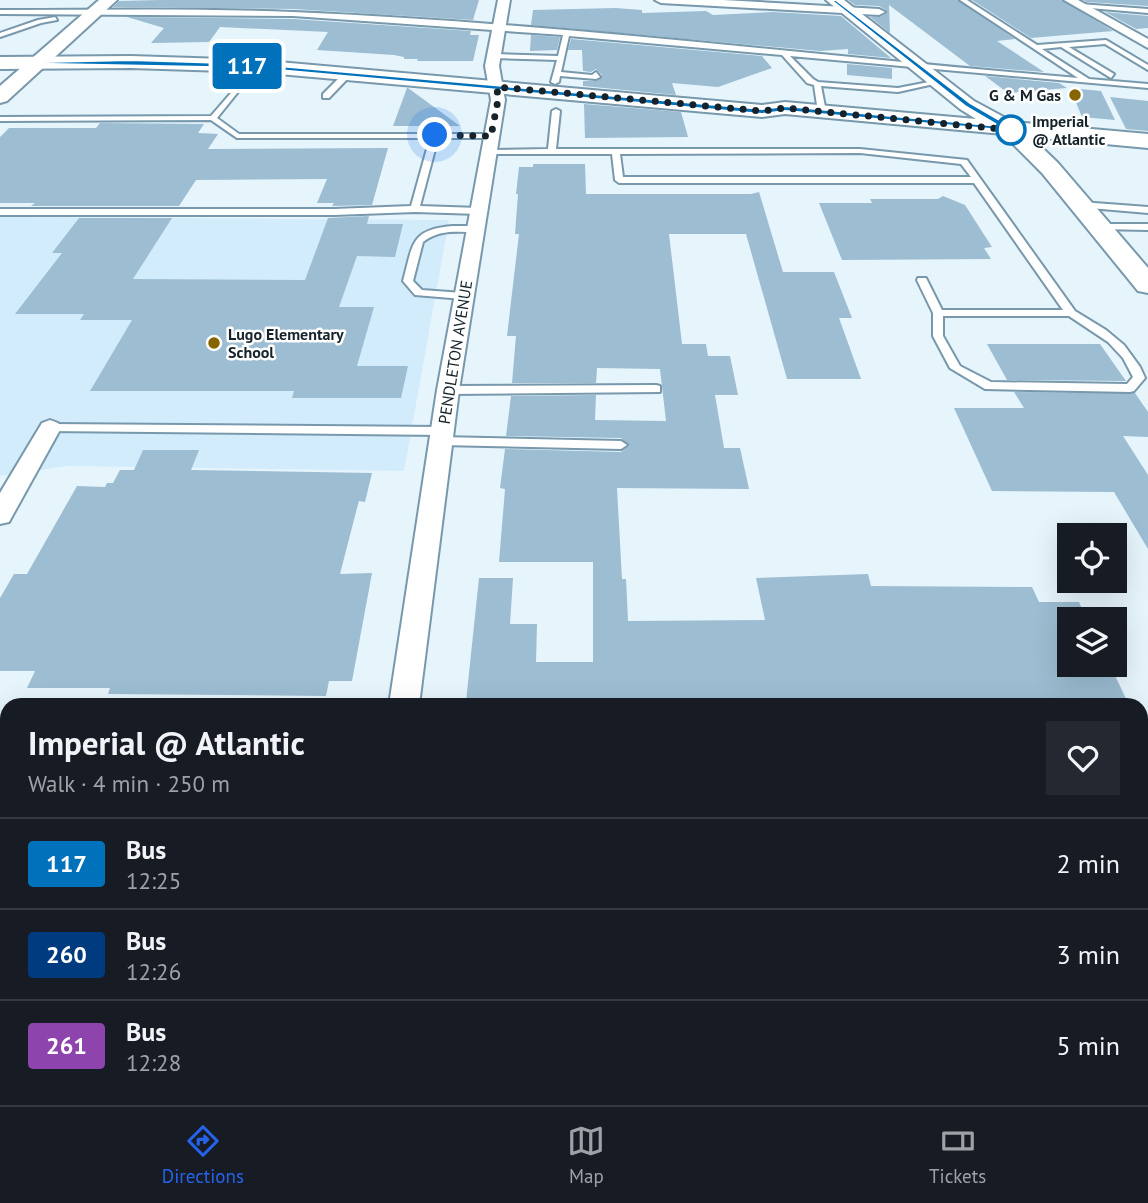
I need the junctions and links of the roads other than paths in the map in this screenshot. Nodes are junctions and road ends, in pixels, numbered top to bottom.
1 (504, 0) edge
2 (661, 0) edge
3 (834, 0) edge
4 (963, 0) edge
5 (1075, 3) edge
6 (760, 4) edge
7 (801, 6) edge
8 (856, 6) edge
9 (98, 10) edge
10 (1148, 11) edge
11 (0, 12) edge
12 (499, 29) junction
13 (0, 35) edge
14 (566, 35) junction
15 (1148, 44) edge
16 (1062, 45) junction
17 (1035, 47) junction
18 (783, 52) junction
19 (0, 53) edge
20 (494, 55) junction
21 (44, 58) junction
22 (561, 58) junction
23 (0, 63) edge
24 (256, 66) junction
25 (920, 66) junction
26 (1148, 68) edge
27 (958, 71) junction
28 (348, 74) junction
29 (596, 74) dead end
30 (1111, 76) dead end
31 (556, 78) junction
32 (1087, 81) junction
33 (939, 82) junction
34 (496, 83) junction
35 (817, 84) junction
36 (1148, 86) edge
37 (326, 96) dead end
38 (0, 97) edge
39 (785, 108) junction
40 (556, 111) dead end
41 (822, 112) junction
42 (213, 118) junction
43 (0, 119) edge
44 (1011, 130) junction
45 (435, 135) junction
46 (1148, 141) edge
47 (490, 144) junction
48 (552, 152) junction
49 (616, 152) junction
50 (977, 180) junction
51 (1082, 205) junction
52 (415, 209) junction
53 (1148, 210) edge
54 (0, 212) edge
55 (477, 220) junction
56 (1100, 227) junction
57 (1148, 227) edge
58 (1144, 275) edge
59 (922, 280) dead end
60 (463, 296) junction
61 (938, 313) junction
62 (1071, 313) junction
63 (1144, 377) edge
64 (656, 389) dead end
65 (447, 390) junction
66 (50, 428) joint
67 (441, 436) junction
68 (621, 445) dead end
69 (0, 515) edge
70 (405, 698) edge

1 - 12 street, PENDLETON AVENUE
2 - 6 street
3 - 8 main road
4 - 17 lane
5 - 10 lane
5 - 15 street
6 - 7 street
7 - 8 street
8 - 25 main road
8 - 27 main road
9 - 11 lane
9 - 12 lane
9 - 13 lane
9 - 21 main road
12 - 14 lane
12 - 20 street, PENDLETON AVENUE
14 - 18 lane
14 - 22 lane
16 - 17 lane
16 - 26 lane
16 - 30 lane
17 - 32 lane
18 - 25 lane
18 - 35 lane
19 - 21 main road
20 - 22 lane
20 - 34 street, PENDLETON AVENUE
21 - 23 main road
21 - 24 main road
21 - 34 main road
21 - 38 main road
22 - 31 lane
24 - 28 main road
24 - 42 lane
25 - 27 lane
25 - 33 main road
27 - 32 lane
27 - 44 main road
28 - 34 main road
28 - 37 lane
29 - 31 lane
31 - 34 main road
31 - 39 main road
32 - 36 lane
33 - 35 lane
33 - 44 main road
34 - 39 main road
34 - 47 street, PENDLETON AVENUE
35 - 41 lane
39 - 41 main road
40 - 48 lane
41 - 44 main road
42 - 43 lane
42 - 45 lane
44 - 46 main road
44 - 51 main road
45 - 47 lane
45 - 52 lane
47 - 48 lane
47 - 55 street, PENDLETON AVENUE
48 - 49 lane
49 - 50 lane
49 - 50 lane
50 - 62 lane
51 - 53 lane
51 - 56 main road
52 - 54 lane
52 - 55 lane
55 - 60 street, PENDLETON AVENUE
55 - 60 lane
56 - 57 lane
56 - 58 main road
59 - 61 lane
60 - 65 street, PENDLETON AVENUE
61 - 62 lane
61 - 63 lane
62 - 63 lane
64 - 65 lane
65 - 67 street, PENDLETON AVENUE
66 - 67 lane
66 - 69 street
67 - 68 lane
67 - 70 street, PENDLETON AVENUE

